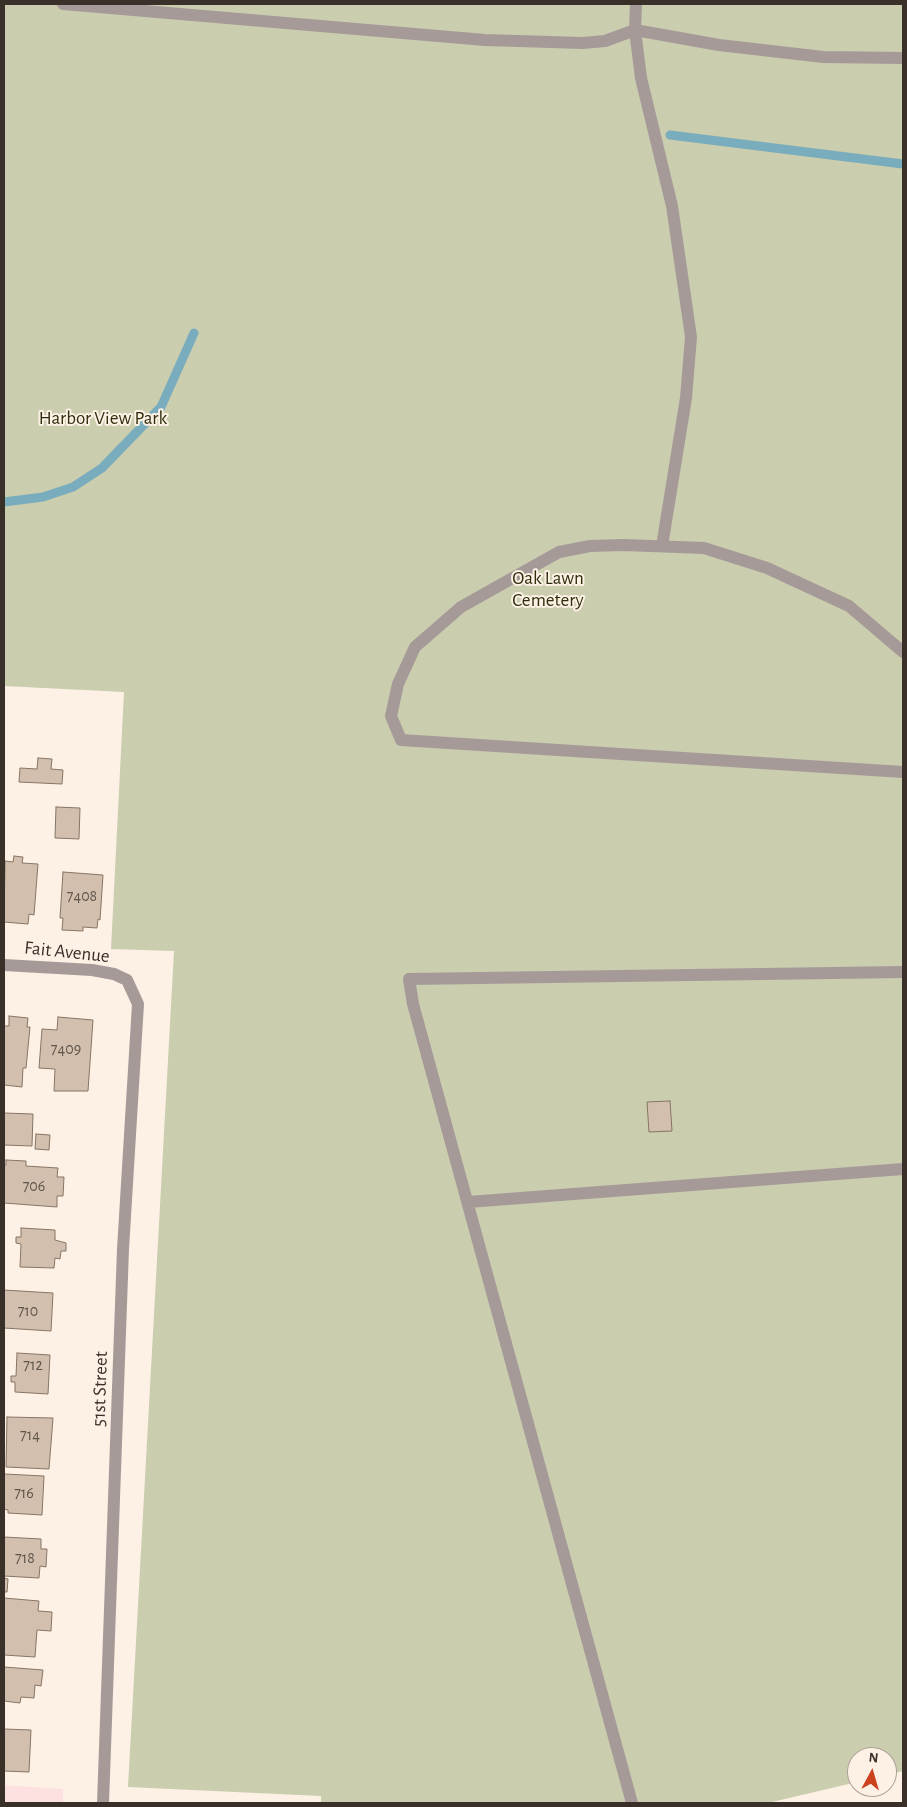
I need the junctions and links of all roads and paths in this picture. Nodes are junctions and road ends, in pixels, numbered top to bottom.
1 (63, 4) edge
2 (636, 4) edge
3 (635, 30) junction
4 (903, 58) edge
5 (662, 546) junction
6 (903, 652) edge
7 (903, 772) edge
8 (4, 965) edge
9 (903, 972) edge
10 (127, 980) joint
11 (903, 1169) edge
12 (468, 1202) junction
13 (103, 1803) edge
14 (632, 1803) edge

1 - 3 street
2 - 3 street
3 - 4 street
3 - 5 street
5 - 6 street
5 - 7 street
8 - 10 street, Fait Avenue
9 - 12 street
10 - 13 street, 51st Street
11 - 12 street
12 - 14 street

